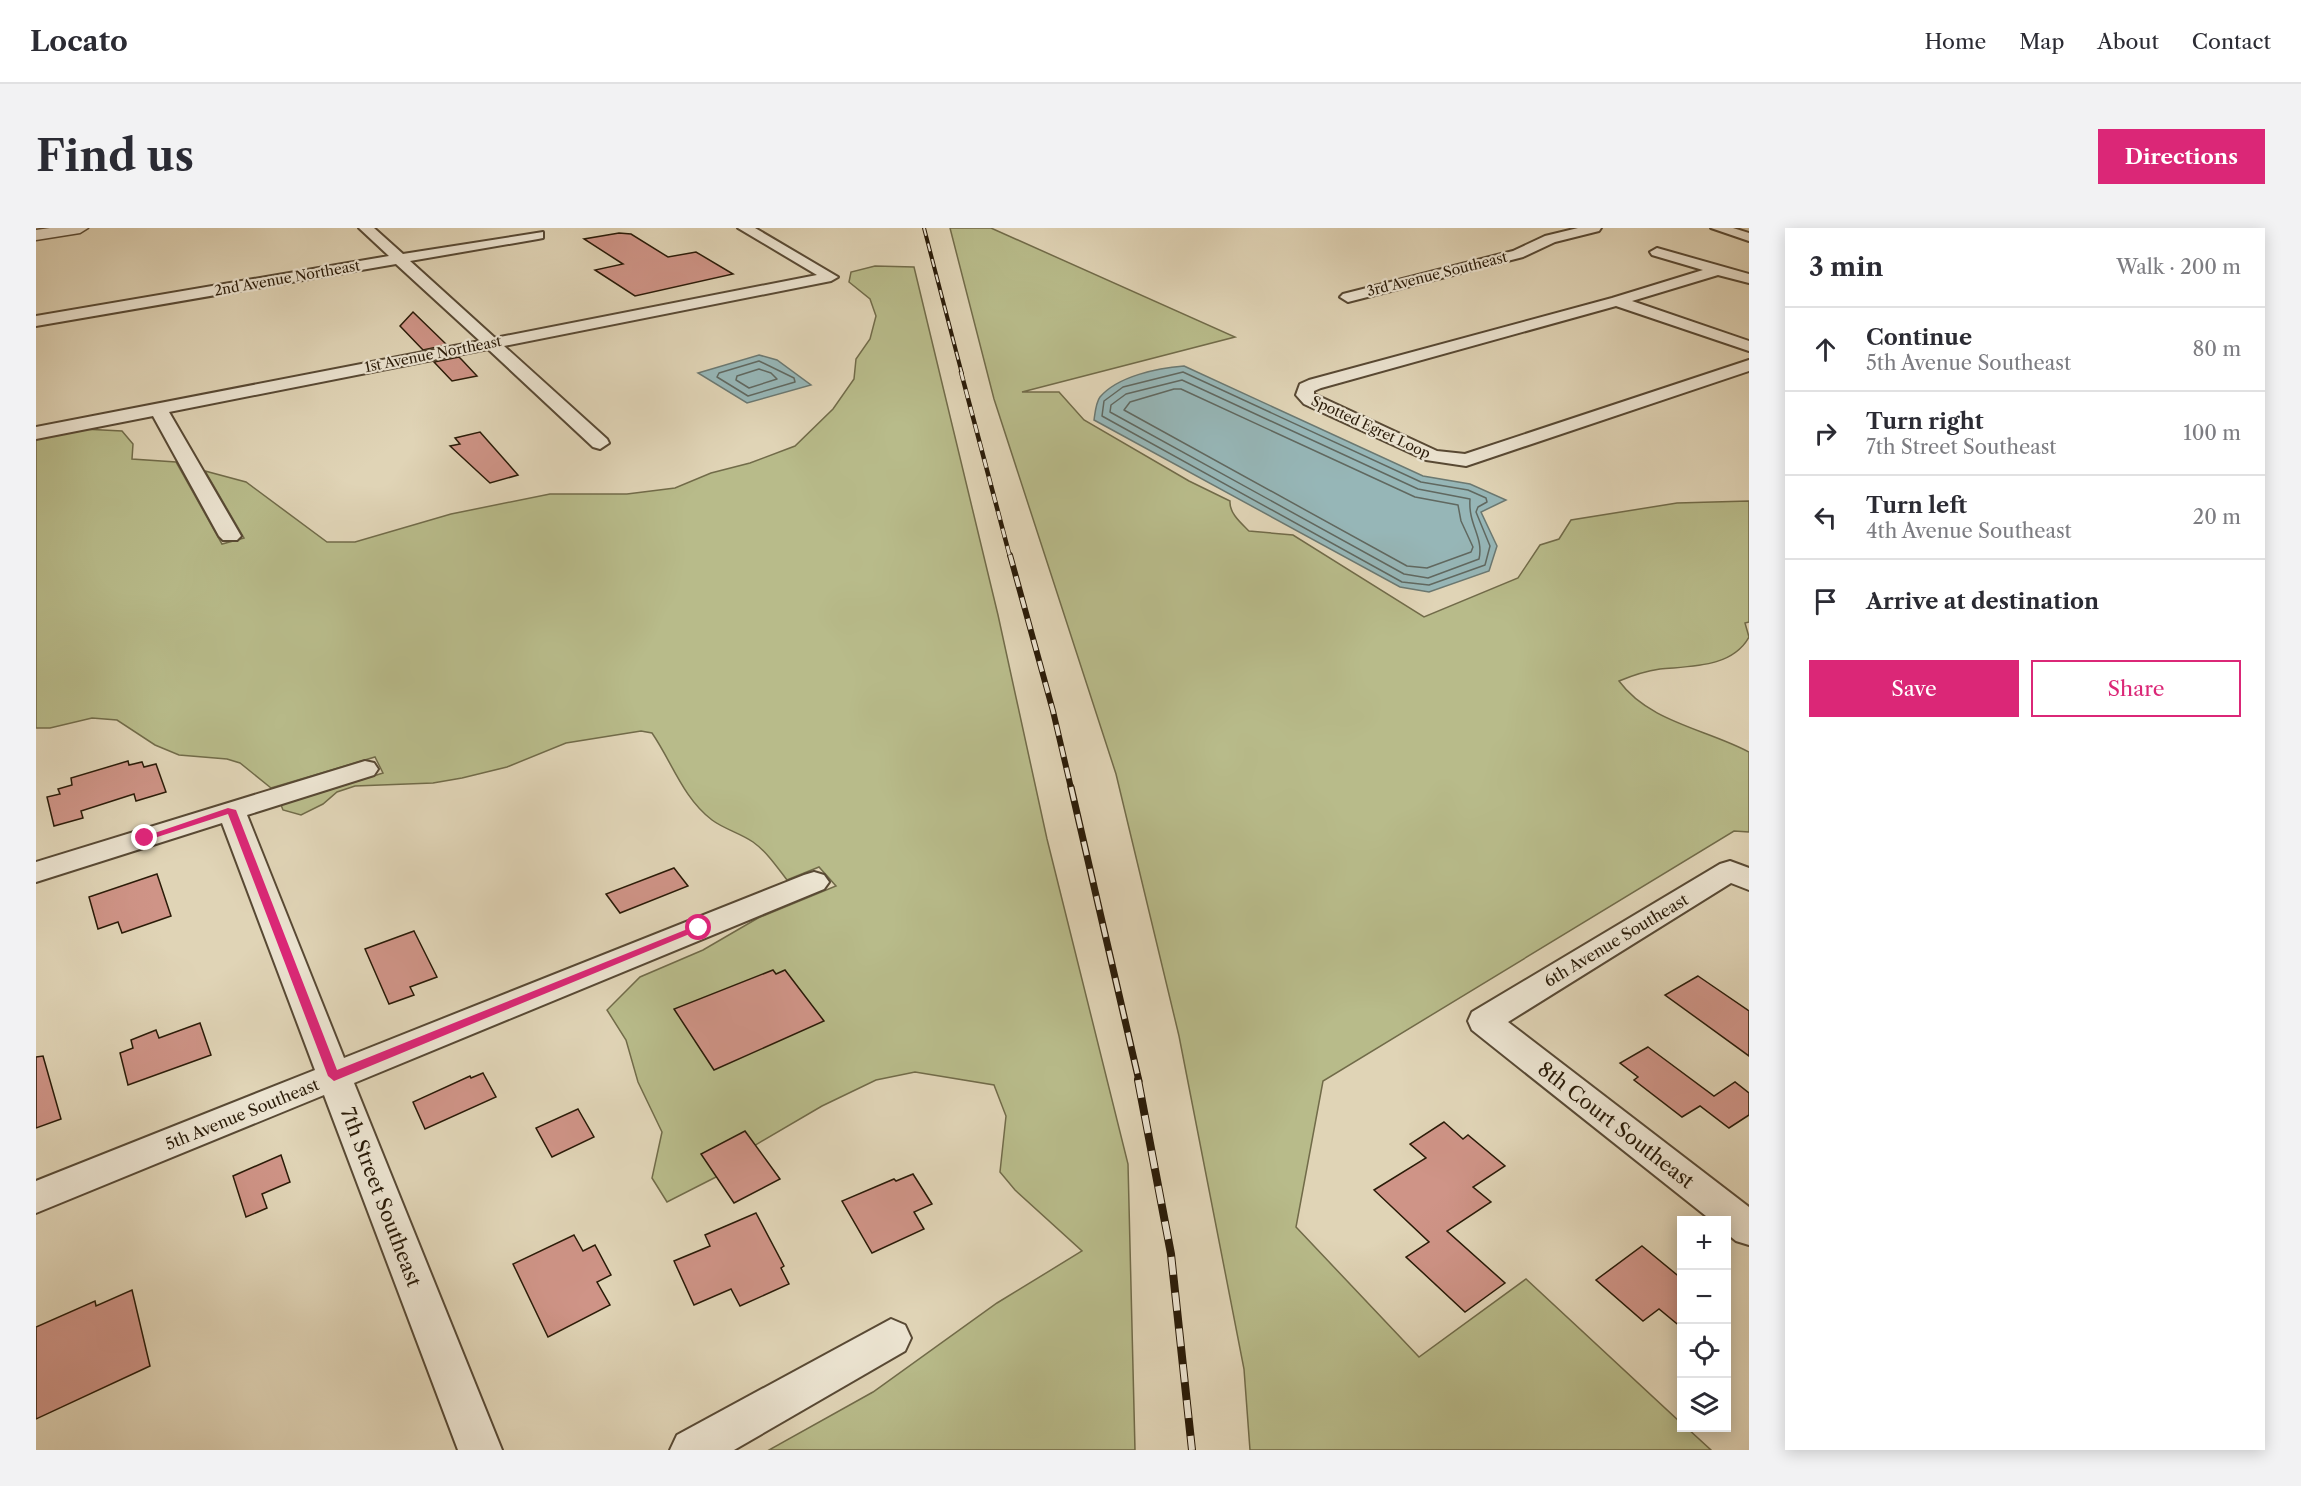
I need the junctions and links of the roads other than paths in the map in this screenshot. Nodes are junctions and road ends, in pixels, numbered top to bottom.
1 (80, 228) edge
2 (366, 228) edge
3 (746, 228) edge
4 (1594, 228) edge
5 (1718, 228) edge
6 (36, 234) edge
7 (538, 235) dead end
8 (1749, 237) edge
9 (1658, 252) dead end
10 (400, 259) junction
11 (1718, 270) junction
12 (1749, 279) edge
13 (1348, 297) dead end
14 (1617, 302) junction
15 (36, 321) edge
16 (492, 342) junction
17 (1749, 346) edge
18 (1749, 365) edge
19 (158, 410) junction
20 (36, 433) edge
21 (600, 443) dead end
22 (230, 536) dead end
23 (365, 769) dead end
24 (231, 810) junction
25 (36, 872) edge
26 (1749, 880) edge
27 (814, 882) dead end
28 (1484, 1021) joint
29 (334, 1076) junction
30 (36, 1197) edge
31 (1749, 1229) edge
32 (891, 1338) dead end
33 (480, 1450) edge
34 (692, 1450) edge

1 - 6 street
2 - 10 street
3 - 16 street, 1st Avenue Northeast
4 - 13 street, 3rd Avenue Southeast
5 - 8 street
7 - 10 street, 2nd Avenue Northeast
9 - 11 street
10 - 15 street, 2nd Avenue Northeast
10 - 16 street
11 - 12 street
11 - 14 street, Spotted Egret Loop
14 - 17 street
14 - 18 street, Spotted Egret Loop
16 - 19 street, 1st Avenue Northeast
16 - 21 street
19 - 20 street, 1st Avenue Northeast
19 - 22 street
23 - 24 street
24 - 25 street
24 - 29 street, 7th Street Southeast
26 - 28 street, 6th Avenue Southeast
27 - 29 street, 5th Avenue Southeast
28 - 31 street, 8th Court Southeast
29 - 30 street, 5th Avenue Southeast
29 - 33 street, 7th Street Southeast
32 - 34 street

